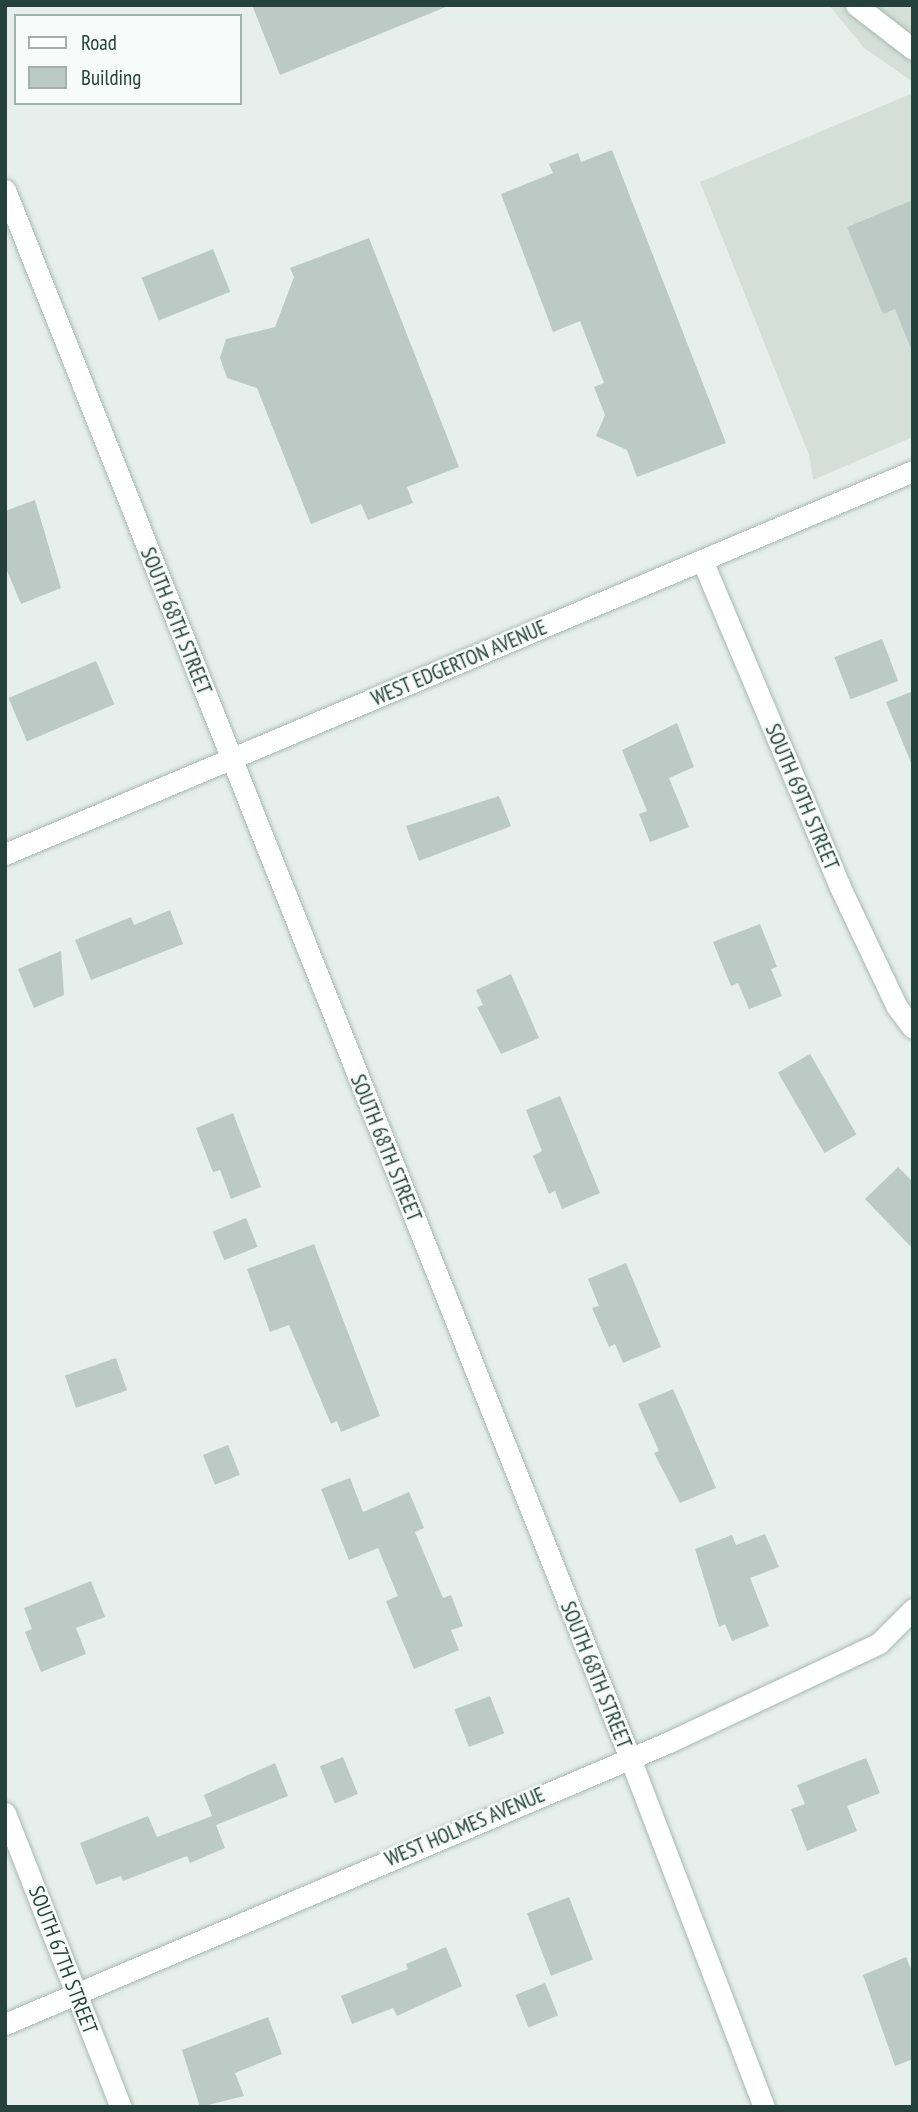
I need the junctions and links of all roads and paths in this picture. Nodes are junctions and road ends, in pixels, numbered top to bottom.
1 (856, 5) edge
2 (913, 49) edge
3 (5, 190) edge
4 (913, 471) edge
5 (702, 560) junction
6 (231, 760) junction
7 (5, 854) edge
8 (913, 1028) edge
9 (913, 1609) edge
10 (630, 1758) junction
11 (5, 1813) edge
12 (77, 1994) junction
13 (5, 2024) edge
14 (121, 2107) edge
15 (764, 2107) edge

1 - 2 street
3 - 6 street, SOUTH 68TH STREET
4 - 5 street, WEST EDGERTON AVENUE
5 - 6 street, WEST EDGERTON AVENUE
5 - 8 street, SOUTH 69TH STREET
6 - 7 street, WEST EDGERTON AVENUE
6 - 10 street, SOUTH 68TH STREET
9 - 10 street, WEST HOLMES AVENUE
10 - 12 street, WEST HOLMES AVENUE
10 - 15 street, SOUTH 68TH STREET
11 - 12 street, SOUTH 67TH STREET
12 - 13 street, WEST HOLMES AVENUE
12 - 14 street, SOUTH 67TH STREET

